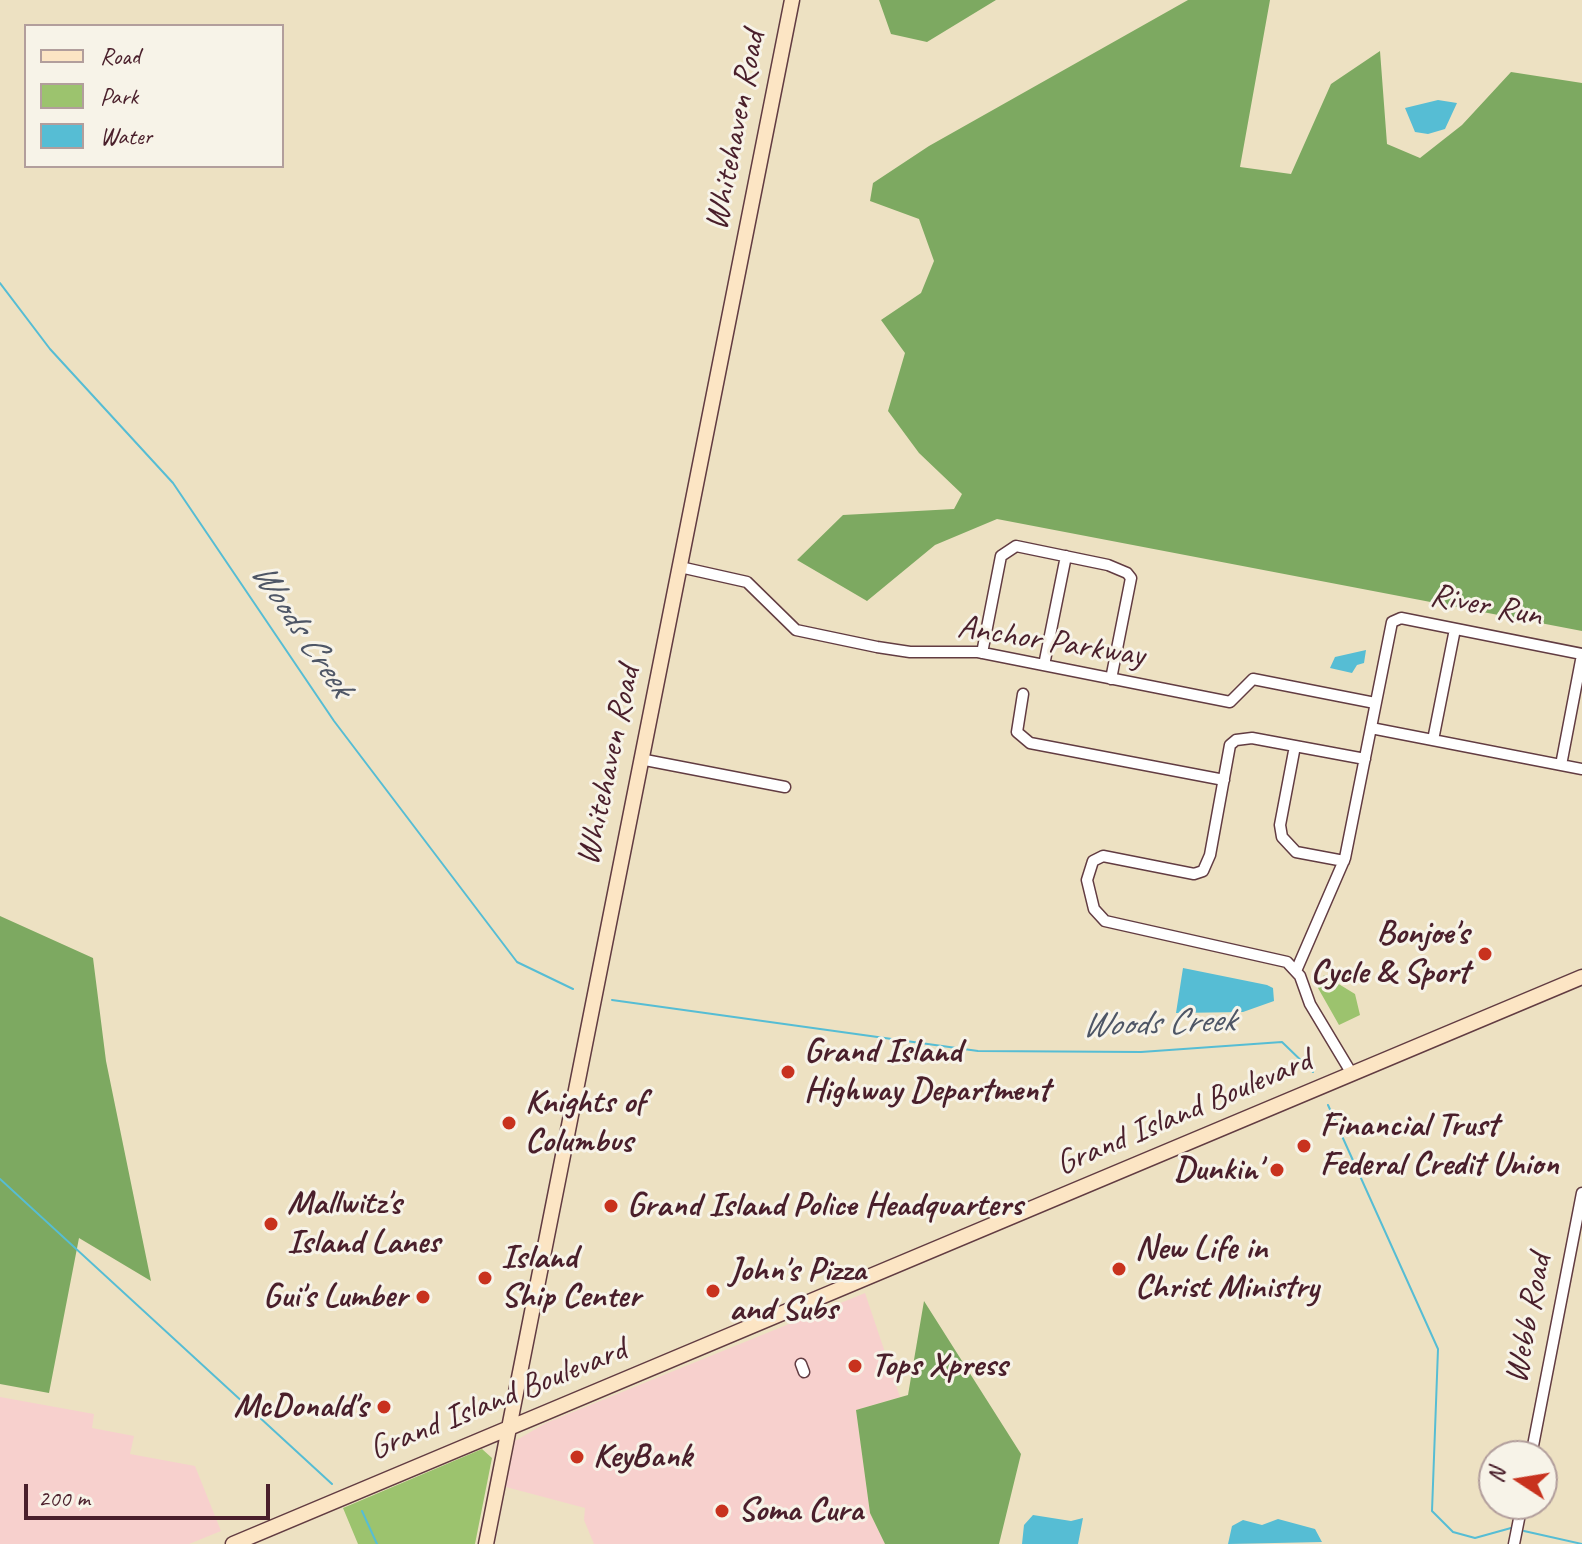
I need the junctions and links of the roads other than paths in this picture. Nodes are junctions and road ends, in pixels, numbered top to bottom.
1 (792, 0) edge
2 (1066, 556) junction
3 (680, 567) junction
4 (1455, 629) junction
5 (982, 653) junction
6 (1582, 654) edge
7 (1044, 665) junction
8 (1111, 679) junction
9 (1023, 694) dead end
10 (1375, 703) junction
11 (1371, 728) junction
12 (1433, 740) junction
13 (1295, 746) junction
14 (640, 759) junction
15 (1365, 759) junction
16 (1561, 765) junction
17 (1582, 769) edge
18 (1224, 780) junction
19 (785, 787) dead end
20 (1344, 861) junction
21 (1296, 971) junction
22 (1582, 977) edge
23 (1352, 1074) junction
24 (1582, 1193) edge
25 (508, 1429) junction
26 (1534, 1440) edge
27 (1519, 1520) edge
28 (233, 1544) edge
29 (486, 1544) edge
30 (1514, 1544) edge

1 - 3 street, Whitehaven Road
2 - 5 street
2 - 7 street
2 - 8 street
3 - 5 street, Anchor Parkway
3 - 14 street, Whitehaven Road
4 - 6 street, River Run
4 - 10 street, River Run
4 - 12 street
5 - 7 street, Anchor Parkway
6 - 16 street
7 - 8 street, Anchor Parkway
8 - 10 street, Anchor Parkway
9 - 18 street
10 - 11 street, River Run
11 - 12 street
11 - 15 street, River Run
12 - 16 street
13 - 15 street
13 - 18 street
13 - 20 street
14 - 19 street
14 - 25 street, Whitehaven Road
15 - 20 street, River Run
16 - 17 street
18 - 21 street
20 - 21 street, River Run
21 - 23 street
22 - 23 street, Grand Island Boulevard
23 - 25 street, Grand Island Boulevard
24 - 26 street, Webb Road
25 - 28 street, Grand Island Boulevard
25 - 29 street, Whitehaven Road
27 - 30 street

